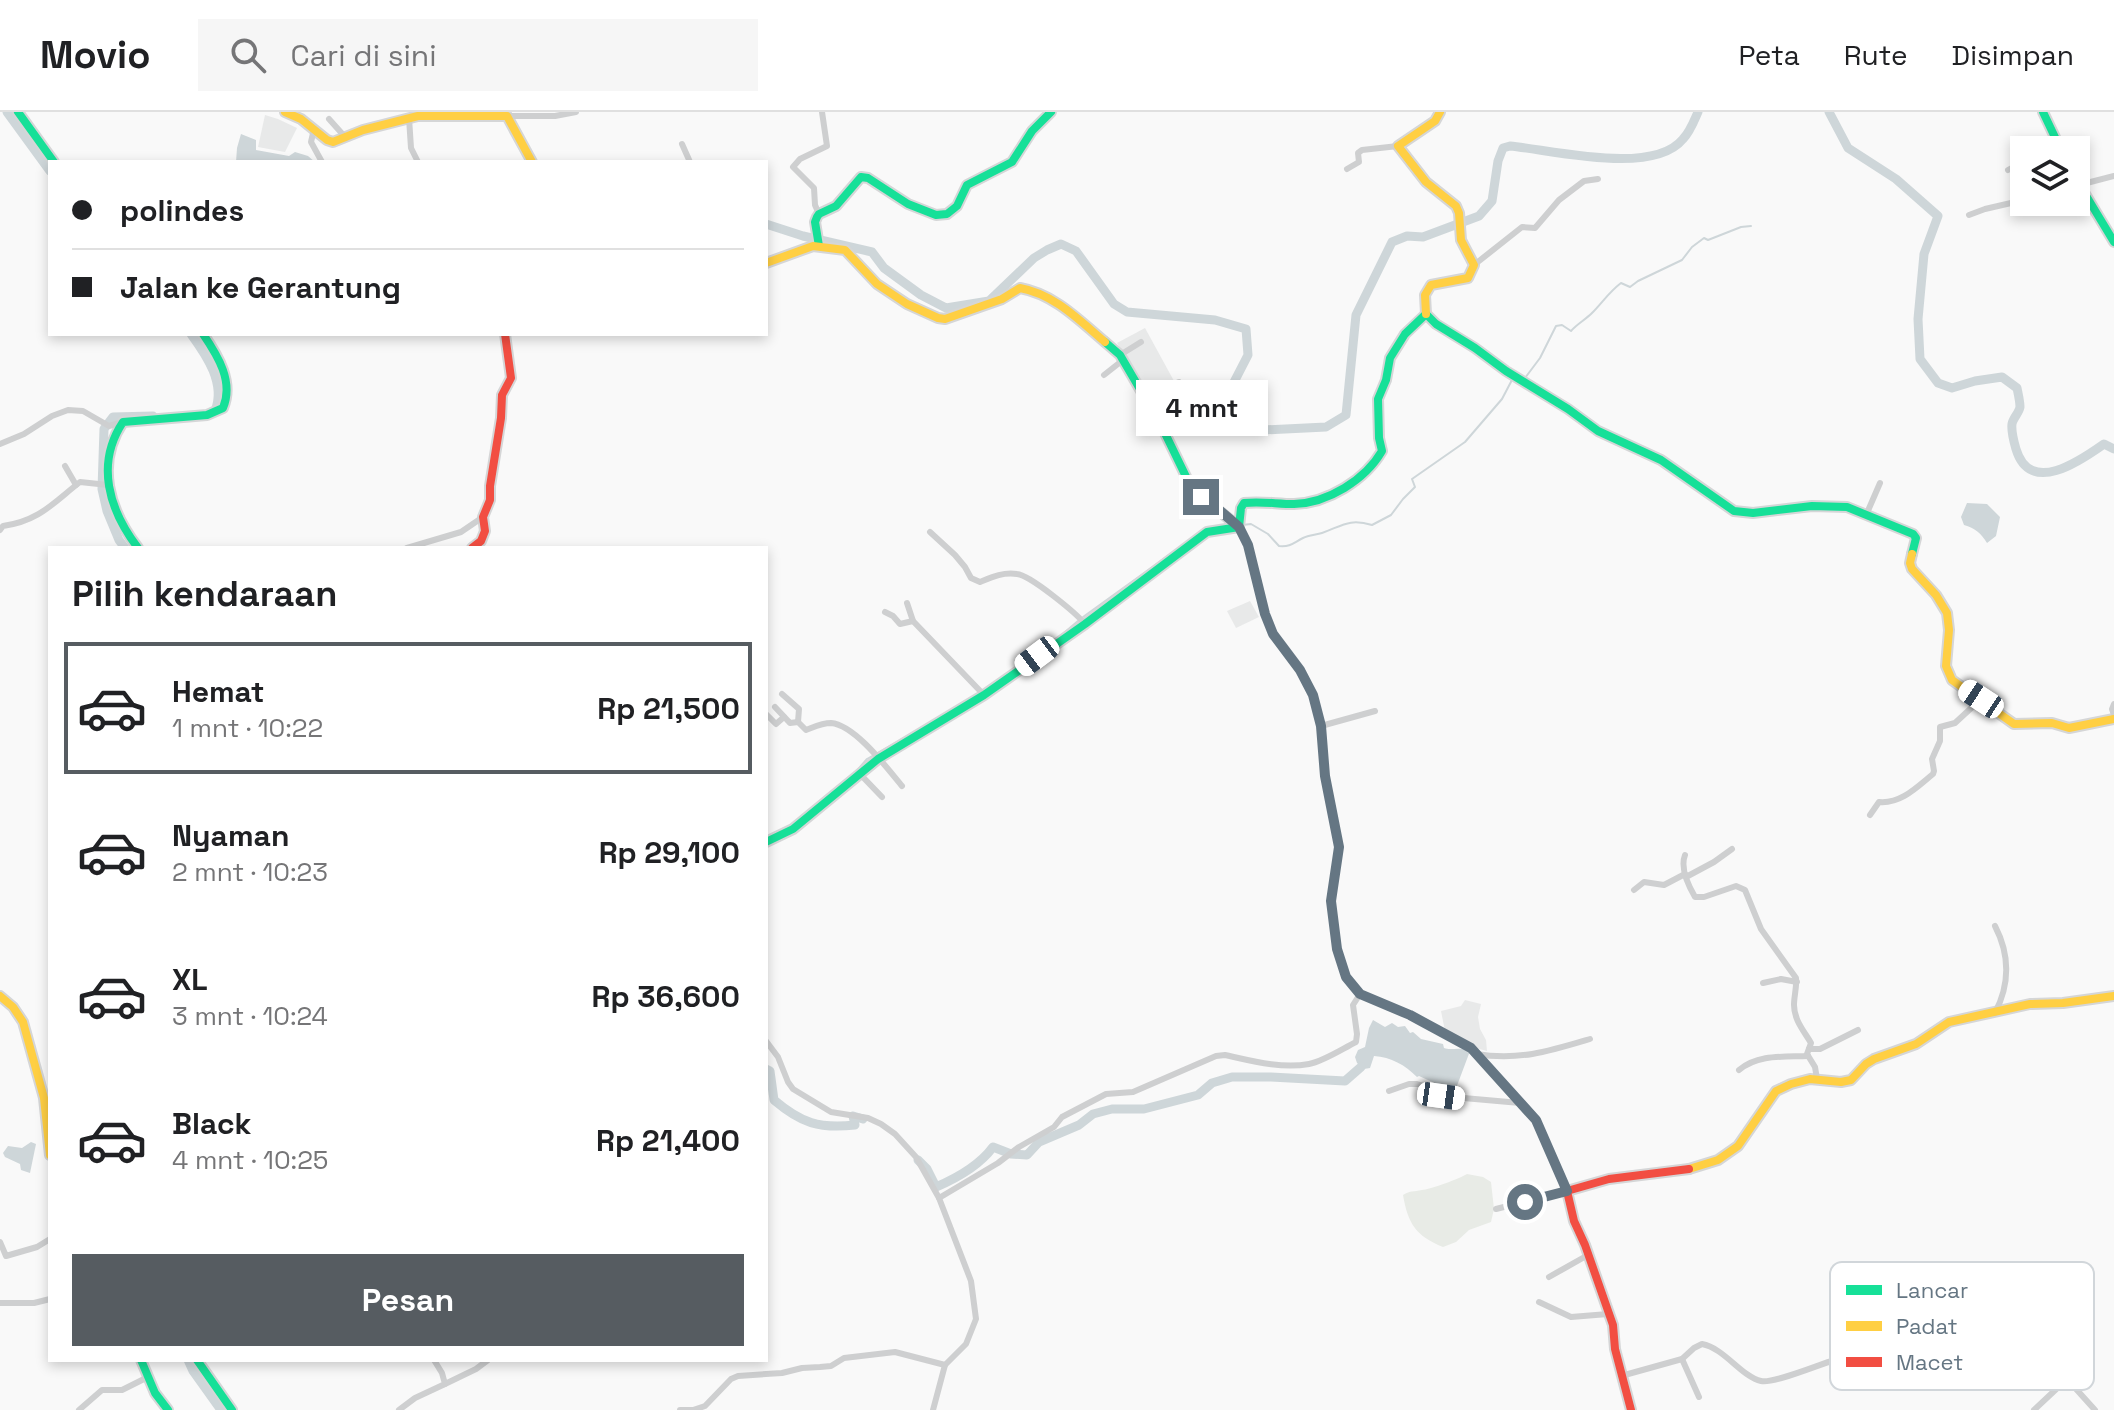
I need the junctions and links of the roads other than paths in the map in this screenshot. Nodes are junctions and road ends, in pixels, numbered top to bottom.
1 (18, 112) edge
2 (285, 112) edge
3 (576, 112) edge
4 (822, 112) edge
5 (1051, 112) edge
6 (1440, 112) edge
7 (2043, 112) edge
8 (507, 116) junction
9 (409, 118) junction
10 (329, 119) dead end
11 (314, 129) junction
12 (2054, 136) edge
13 (346, 138) junction
14 (682, 144) dead end
15 (1398, 146) junction
16 (53, 160) edge
17 (321, 160) edge
18 (417, 160) edge
19 (531, 160) edge
20 (689, 160) edge
21 (1347, 169) dead end
22 (2114, 176) edge
23 (1598, 179) dead end
24 (2090, 179) edge
25 (2090, 202) edge
26 (2010, 203) edge
27 (1969, 215) dead end
28 (817, 220) junction
29 (2114, 242) edge
30 (819, 244) junction
31 (768, 262) edge
32 (1474, 265) junction
33 (1426, 314) junction
34 (204, 336) edge
35 (505, 336) edge
36 (1141, 342) dead end
37 (1121, 357) junction
38 (1104, 375) dead end
39 (1179, 382) dead end
40 (1256, 391) dead end
41 (1145, 396) junction
42 (123, 422) junction
43 (1161, 425) junction
44 (0, 444) edge
45 (65, 466) dead end
46 (1880, 483) dead end
47 (76, 485) junction
48 (105, 485) junction
49 (1867, 513) junction
50 (483, 517) junction
51 (1239, 527) junction
52 (0, 530) edge
53 (930, 532) dead end
54 (136, 546) edge
55 (414, 546) edge
56 (475, 546) edge
57 (907, 603) dead end
58 (885, 612) dead end
59 (1082, 620) junction
60 (913, 621) junction
61 (983, 693) junction
62 (782, 694) dead end
63 (1981, 699) junction
64 (2114, 704) edge
65 (775, 707) dead end
66 (1375, 711) dead end
67 (768, 716) edge
68 (784, 717) junction
69 (2114, 717) edge
70 (798, 722) junction
71 (1321, 726) junction
72 (878, 758) junction
73 (859, 773) junction
74 (902, 786) dead end
75 (882, 797) dead end
76 (1870, 815) dead end
77 (768, 841) edge
78 (1732, 849) dead end
79 (1685, 855) dead end
80 (1686, 875) junction
81 (1634, 890) dead end
82 (1995, 926) dead end
83 (1797, 982) junction
84 (1763, 983) dead end
85 (1360, 994) junction
86 (0, 996) edge
87 (2114, 996) edge
88 (1995, 1013) junction
89 (1858, 1030) dead end
90 (1590, 1039) dead end
91 (768, 1044) edge
92 (1809, 1052) junction
93 (1476, 1054) junction
94 (1739, 1070) dead end
95 (1817, 1079) junction
96 (1389, 1091) dead end
97 (1520, 1103) junction
98 (48, 1126) edge
99 (1567, 1191) junction
100 (939, 1198) junction
101 (1496, 1209) dead end
102 (48, 1240) edge
103 (0, 1242) edge
104 (1588, 1255) junction
105 (1549, 1277) dead end
106 (48, 1300) edge
107 (1539, 1302) dead end
108 (0, 1303) edge
109 (1608, 1314) junction
110 (1682, 1359) junction
111 (142, 1362) edge
112 (198, 1362) edge
113 (435, 1362) edge
114 (485, 1362) edge
115 (1830, 1362) edge
116 (945, 1365) junction
117 (1621, 1376) junction
118 (148, 1377) junction
119 (445, 1384) junction
120 (2055, 1390) edge
121 (2077, 1390) edge
122 (1699, 1397) dead end
123 (81, 1409) edge
124 (168, 1410) edge
125 (232, 1410) edge
126 (399, 1410) edge
127 (680, 1410) edge
128 (933, 1410) edge
129 (1631, 1410) edge
130 (2034, 1410) edge
131 (2095, 1410) edge

1 - 16 street
2 - 11 street
3 - 8 street
4 - 28 street
5 - 28 street
6 - 15 street
7 - 12 street
8 - 9 street
8 - 19 street
9 - 13 street
9 - 18 street
10 - 13 street
11 - 13 street
11 - 17 street
14 - 20 street
15 - 21 street
15 - 32 street
22 - 24 street
23 - 32 street
25 - 29 street
26 - 27 street
28 - 30 street
30 - 31 street
30 - 37 street
32 - 33 street
33 - 49 street
33 - 51 street
34 - 42 street
35 - 50 street
36 - 37 street
37 - 38 street
37 - 41 street
39 - 41 street
40 - 43 street
41 - 43 street
42 - 44 street
42 - 48 street
43 - 51 street
45 - 47 street
46 - 49 street
47 - 48 street
47 - 52 street
48 - 54 street
49 - 63 street
50 - 55 street
50 - 56 street
51 - 59 street
51 - 71 street
53 - 59 street
57 - 60 street
58 - 60 street
59 - 61 street
60 - 61 street
61 - 72 street
62 - 70 street
63 - 69 street
63 - 76 street
64 - 69 street
65 - 68 street
66 - 71 street
67 - 68 street
68 - 70 street
70 - 72 street
71 - 85 street
72 - 73 street
72 - 74 street
73 - 75 street
73 - 77 street
78 - 80 street
79 - 80 street
80 - 81 street
80 - 83 street
82 - 88 street
83 - 84 street
83 - 92 street
85 - 93 street
85 - 100 street
86 - 98 street
87 - 88 street
88 - 95 street
89 - 92 street
90 - 93 street
91 - 100 street
92 - 94 street
92 - 95 street
93 - 97 street
95 - 99 street
96 - 97 street
97 - 99 street
99 - 101 street
99 - 104 street
100 - 116 street
102 - 103 street
104 - 105 street
104 - 109 street
106 - 108 street
107 - 109 street
109 - 117 street
110 - 115 street
110 - 117 street
110 - 122 street
111 - 118 street
112 - 125 street
113 - 119 street
114 - 119 street
116 - 127 street
116 - 128 street
117 - 129 street
118 - 123 street
118 - 124 street
119 - 126 street
120 - 130 street
121 - 131 street

